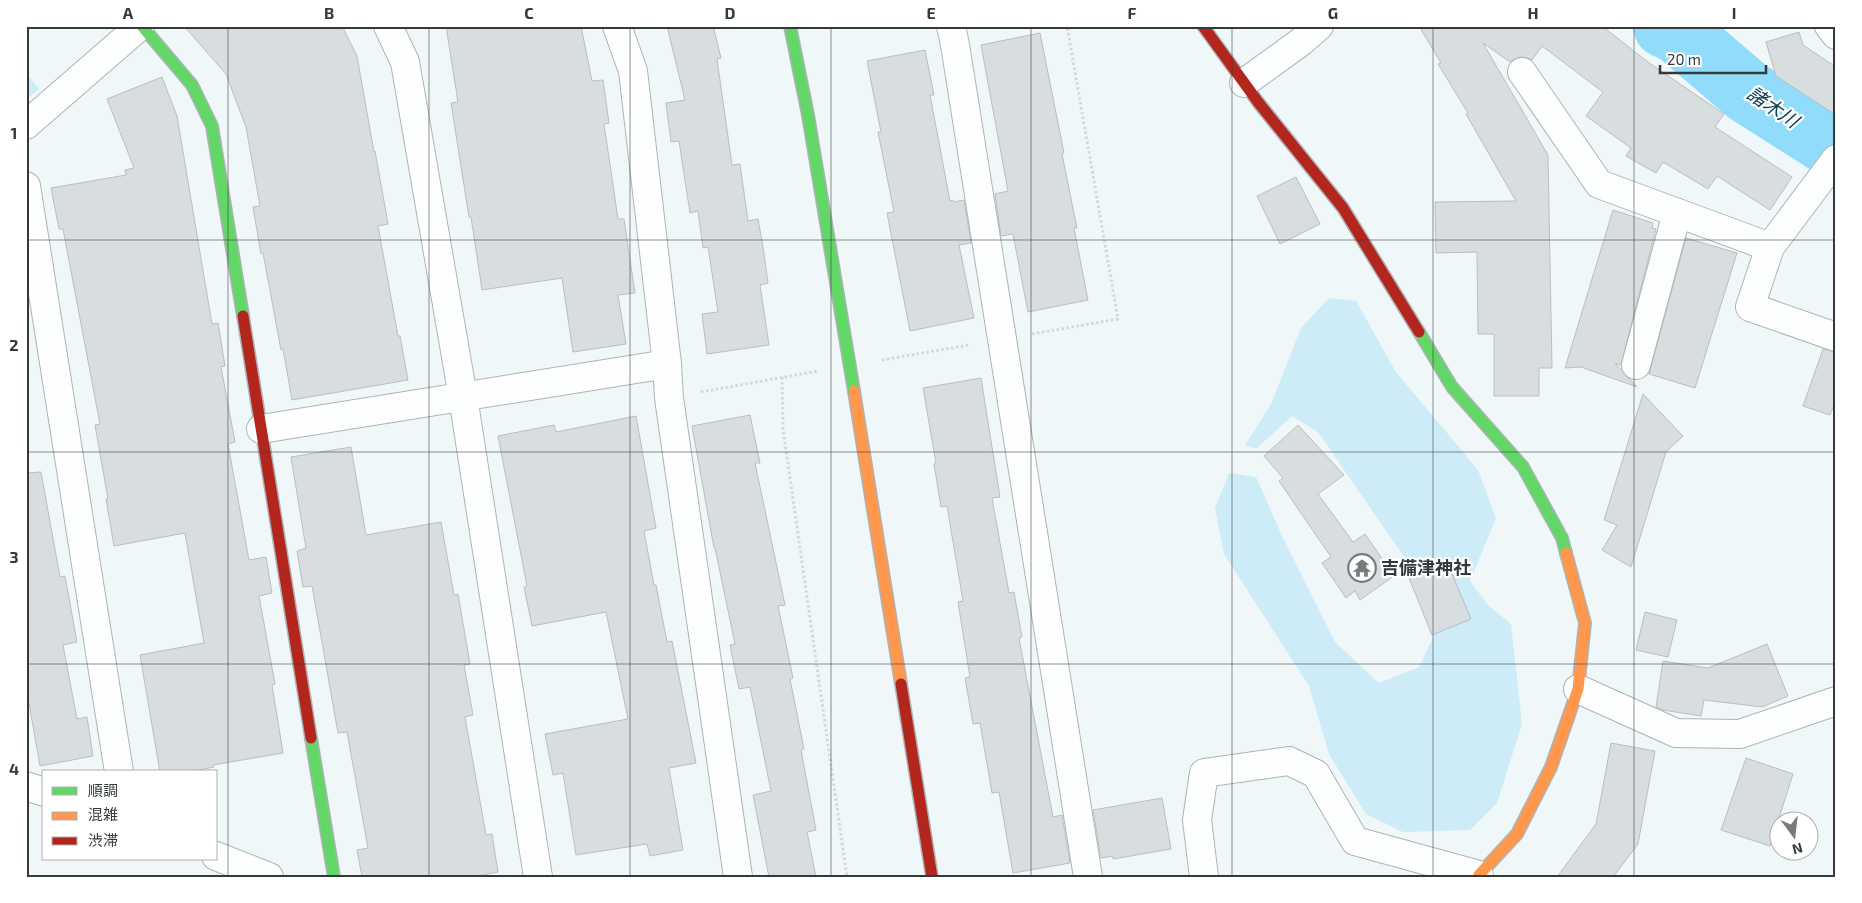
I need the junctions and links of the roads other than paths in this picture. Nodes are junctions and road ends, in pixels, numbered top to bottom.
1 (141, 26) edge
2 (388, 26) edge
3 (617, 26) edge
4 (790, 26) edge
5 (950, 26) edge
6 (1203, 26) edge
7 (1319, 26) edge
8 (1830, 26) edge
9 (1836, 35) edge
10 (1522, 72) dead end
11 (1244, 82) junction
12 (26, 125) edge
13 (1833, 162) edge
14 (26, 186) edge
15 (1677, 212) junction
16 (1770, 248) junction
17 (1836, 337) edge
18 (667, 364) junction
19 (1636, 365) dead end
20 (463, 397) junction
21 (261, 429) junction
22 (1578, 689) junction
23 (1836, 701) edge
24 (120, 770) edge
25 (26, 786) edge
26 (42, 791) edge
27 (218, 857) edge
28 (1479, 876) edge
29 (269, 877) edge
30 (334, 877) edge
31 (538, 877) edge
32 (738, 877) edge
33 (932, 877) edge
34 (1088, 877) edge
35 (1204, 877) edge

1 - 12 street
1 - 21 street
2 - 20 street
3 - 18 street
4 - 33 street
5 - 34 street
6 - 11 street
7 - 11 street
8 - 9 street
10 - 15 street
11 - 22 street
13 - 16 street
14 - 24 street
15 - 16 street
15 - 19 street
16 - 17 street
18 - 20 street
18 - 32 street
20 - 21 street
20 - 31 street
21 - 30 street
22 - 23 street
22 - 28 street
25 - 26 street
27 - 29 street
28 - 35 street

